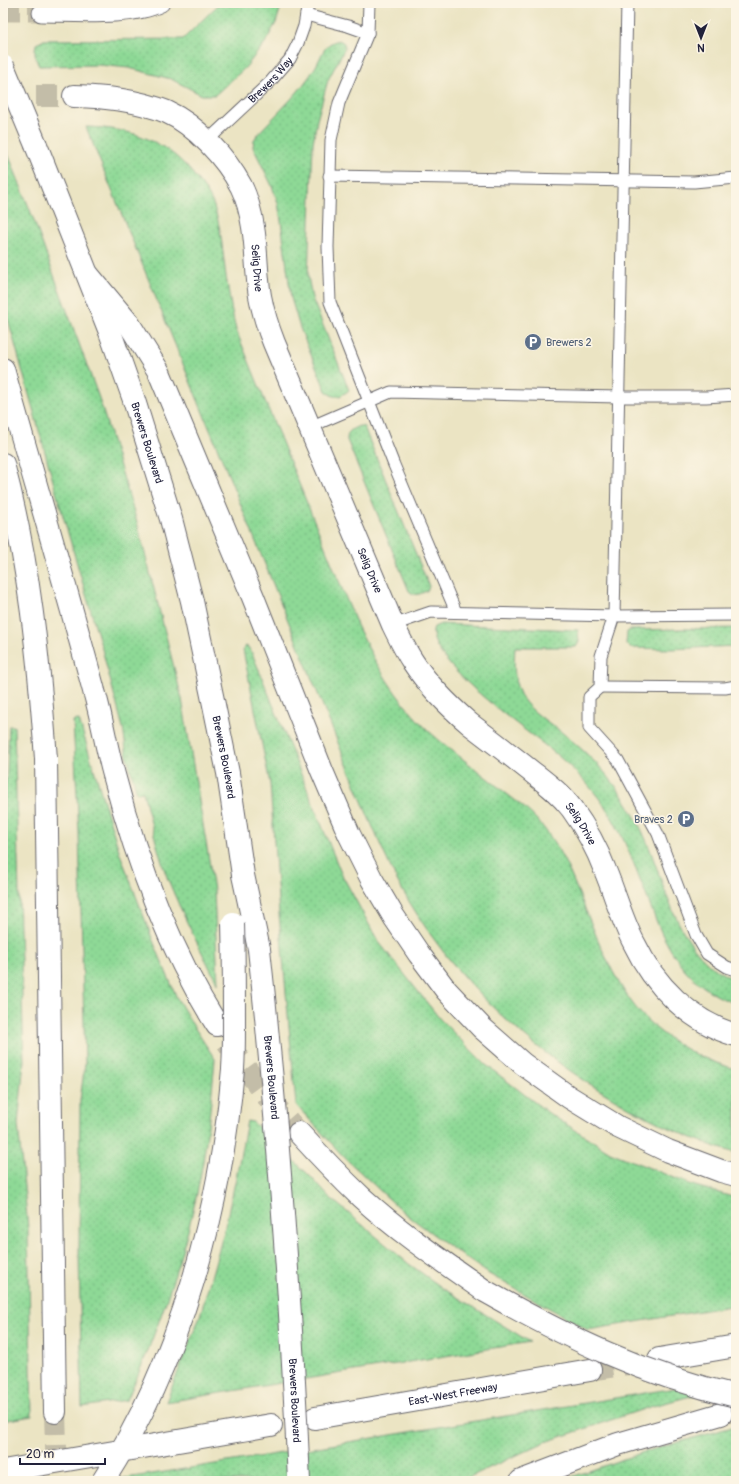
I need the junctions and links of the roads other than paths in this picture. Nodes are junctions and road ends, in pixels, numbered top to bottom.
1 (161, 3) edge
2 (308, 3) edge
3 (369, 3) edge
4 (627, 3) edge
5 (41, 13) tunnel mouth
6 (306, 15) junction
7 (368, 33) junction
8 (3, 66) edge
9 (74, 96) tunnel mouth
10 (207, 141) junction
11 (329, 176) junction
12 (736, 178) edge
13 (624, 180) junction
14 (89, 276) junction
15 (3, 369) edge
16 (736, 395) edge
17 (619, 397) junction
18 (370, 401) junction
19 (310, 427) junction
20 (3, 464) edge
21 (456, 612) junction
22 (736, 615) edge
23 (614, 616) junction
24 (393, 625) junction
25 (736, 686) edge
26 (600, 687) junction
27 (243, 874) junction
28 (736, 970) edge
29 (217, 1025) tunnel mouth
30 (736, 1036) edge
31 (299, 1133) tunnel mouth
32 (736, 1175) edge
33 (736, 1346) edge
34 (659, 1359) tunnel mouth
35 (590, 1370) tunnel mouth
36 (736, 1396) tunnel mouth
37 (55, 1412) tunnel mouth
38 (721, 1414) tunnel mouth
39 (314, 1418) dead end
40 (271, 1425) dead end
41 (3, 1471) edge
42 (103, 1481) edge
43 (299, 1481) edge
44 (522, 1481) edge

1 - 5 street
2 - 6 lane, Brewers Way
3 - 7 lane
4 - 13 lane
6 - 7 lane
6 - 10 lane, Brewers Way
7 - 11 lane
8 - 14 main road, Brewers Boulevard, bridge
9 - 10 main road, Selig Drive
10 - 19 main road, Selig Drive
11 - 13 lane
11 - 18 lane
12 - 13 lane
13 - 17 lane
14 - 27 main road, Brewers Boulevard
14 - 32 main road
15 - 29 main road
16 - 17 lane
17 - 18 lane
17 - 23 lane
18 - 19 lane
18 - 21 lane
19 - 24 main road, Selig Drive
20 - 37 main road
21 - 23 lane
21 - 24 lane
22 - 23 lane
23 - 26 lane
24 - 30 main road, Selig Drive
25 - 26 lane
26 - 28 lane
27 - 42 main road, bridge
27 - 43 main road, Brewers Boulevard, bridge
31 - 36 main road, bridge
33 - 34 main road
35 - 39 main road, East-West Freeway
38 - 44 main road
40 - 41 main road, bridge

